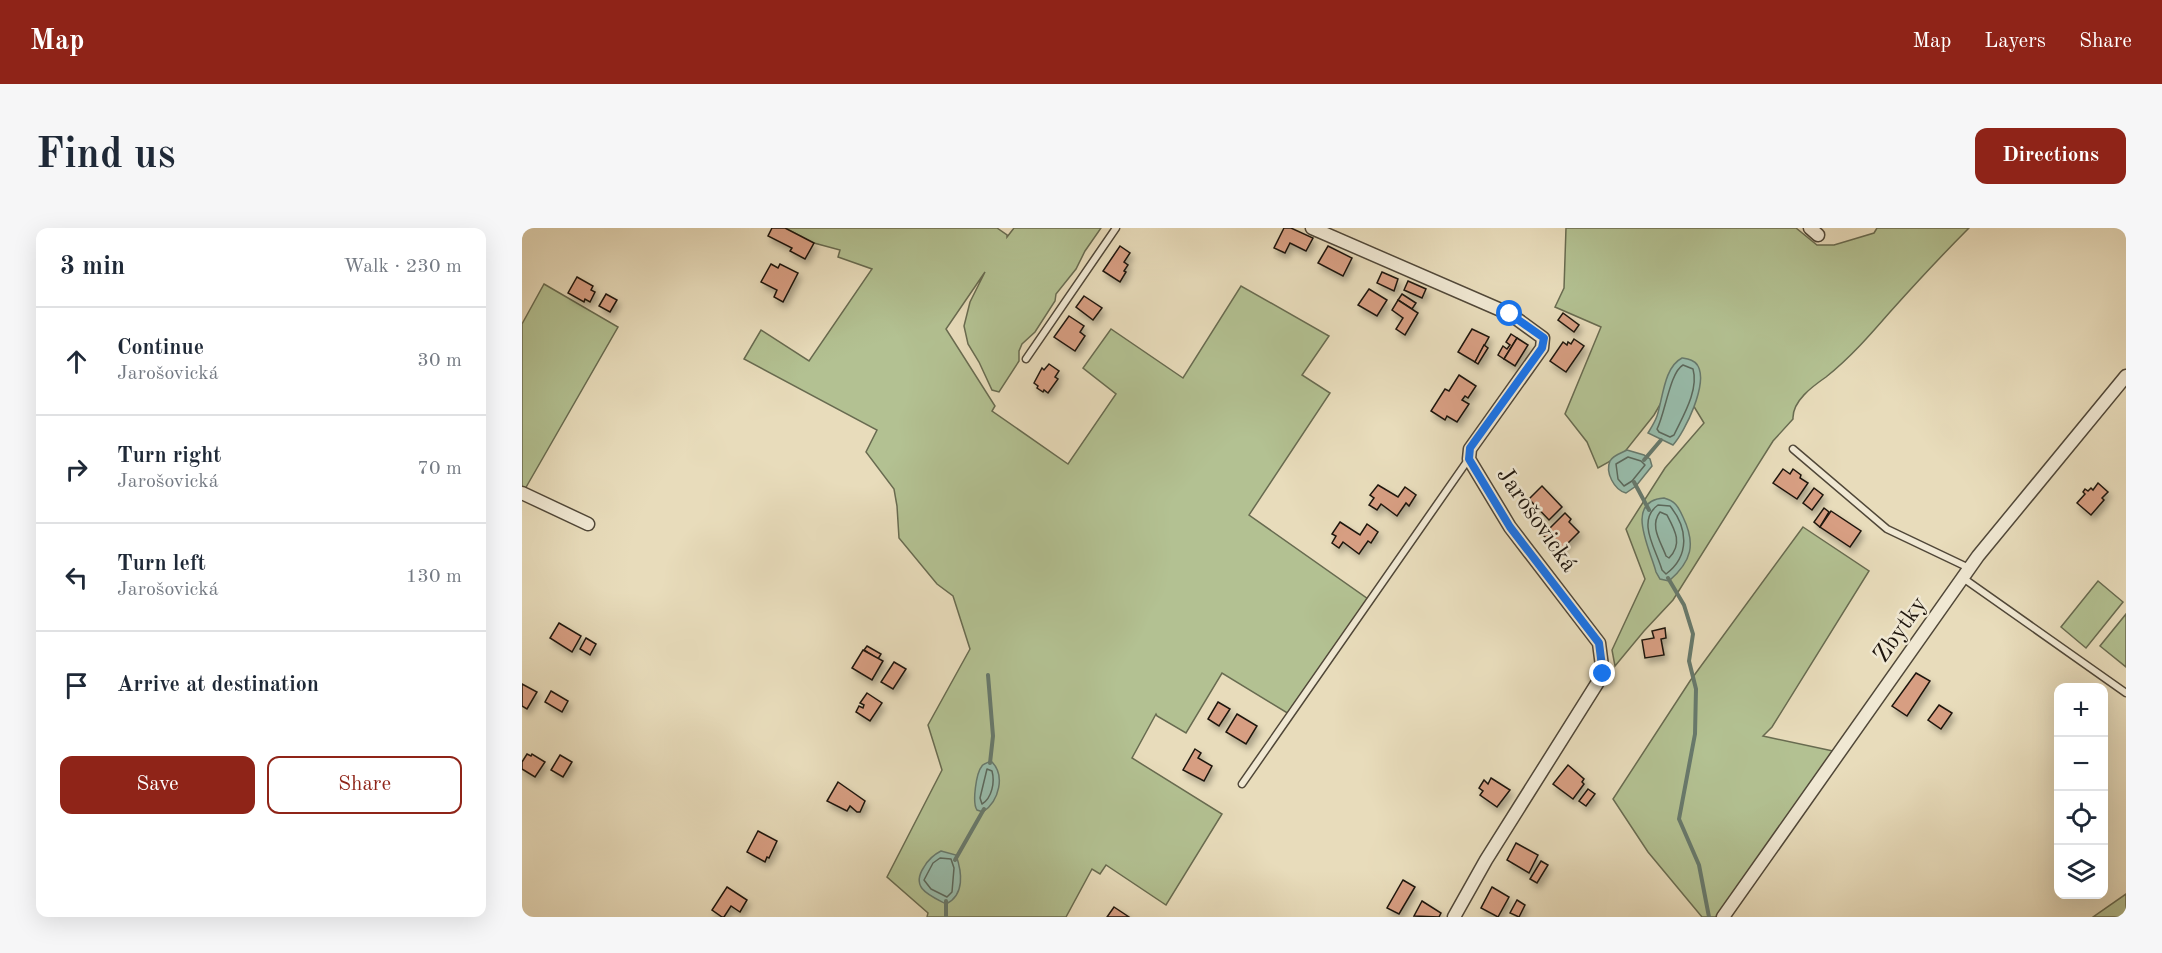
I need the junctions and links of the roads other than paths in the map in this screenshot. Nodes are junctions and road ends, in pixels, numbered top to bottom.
1 (1116, 228) edge
2 (1312, 228) edge
3 (1026, 359) dead end
4 (2126, 376) edge
5 (1793, 449) dead end
6 (1469, 459) junction
7 (522, 493) edge
8 (588, 524) dead end
9 (1966, 573) junction
10 (2126, 693) edge
11 (1242, 784) dead end
12 (1454, 917) edge
13 (1722, 917) edge

1 - 3 lane
2 - 6 street, Jarošovická
4 - 9 street, Zbytky
5 - 9 lane
6 - 11 lane
6 - 12 street, Jarošovická
7 - 8 street
9 - 10 lane
9 - 13 street, Zbytky

